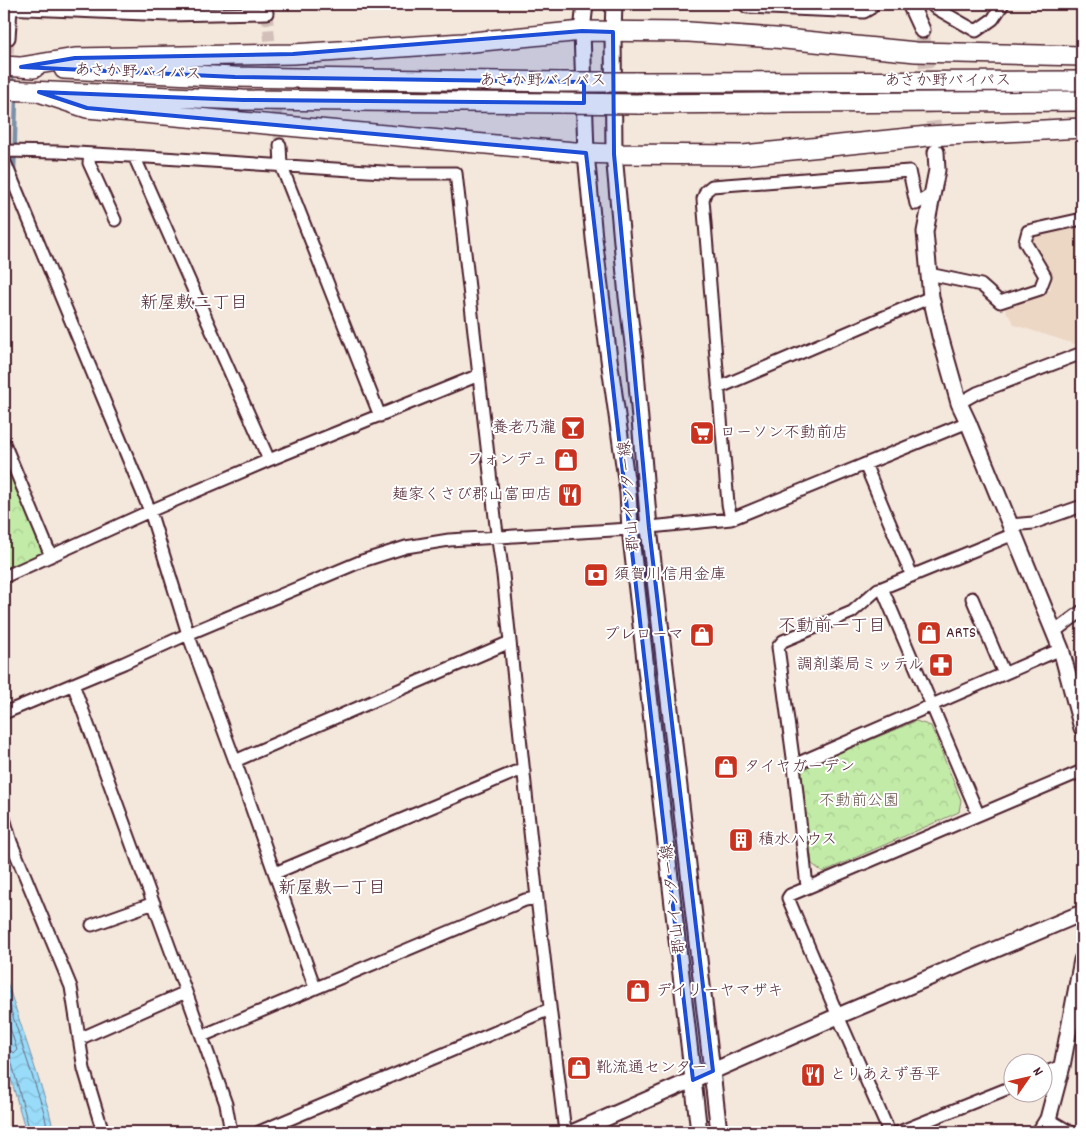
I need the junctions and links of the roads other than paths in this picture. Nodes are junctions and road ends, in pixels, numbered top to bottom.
1 (160, 4) edge
2 (264, 4) edge
3 (585, 4) edge
4 (614, 4) edge
5 (744, 4) edge
6 (873, 4) edge
7 (910, 4) edge
8 (932, 4) edge
9 (1003, 4) edge
10 (7, 7) edge
11 (168, 15) junction
12 (922, 30) tunnel mouth
13 (582, 31) junction
14 (612, 32) junction
15 (9, 38) dead end
16 (1082, 56) edge
17 (12, 66) edge
18 (1082, 81) edge
19 (4, 90) edge
20 (39, 92) junction
21 (1082, 101) edge
22 (1082, 128) edge
23 (280, 145) tunnel mouth
24 (4, 152) edge
25 (936, 152) tunnel mouth
26 (586, 153) junction
27 (90, 154) junction
28 (614, 154) junction
29 (134, 156) junction
30 (4, 160) edge
31 (281, 164) junction
32 (932, 194) junction
33 (1082, 219) edge
34 (115, 220) dead end
35 (929, 274) junction
36 (931, 297) junction
37 (1082, 353) edge
38 (479, 375) junction
39 (718, 388) junction
40 (959, 403) junction
41 (380, 416) junction
42 (968, 422) junction
43 (4, 443) edge
44 (269, 460) junction
45 (865, 464) junction
46 (15, 470) junction
47 (4, 475) edge
48 (1082, 506) edge
49 (150, 511) junction
50 (731, 519) junction
51 (649, 528) junction
52 (630, 529) junction
53 (1012, 530) junction
54 (498, 538) junction
55 (51, 556) junction
56 (912, 576) junction
57 (4, 577) edge
58 (882, 588) junction
59 (972, 598) dead end
60 (1082, 611) edge
61 (1054, 632) junction
62 (188, 634) junction
63 (510, 642) junction
64 (1060, 649) junction
65 (1004, 674) junction
66 (73, 684) junction
67 (932, 706) junction
68 (4, 713) edge
69 (1082, 728) edge
70 (235, 761) junction
71 (794, 765) junction
72 (524, 771) junction
73 (1082, 771) edge
74 (978, 814) junction
75 (4, 818) edge
76 (275, 873) junction
77 (807, 886) junction
78 (537, 898) junction
79 (154, 903) junction
80 (1082, 913) edge
81 (92, 925) dead end
82 (1082, 960) edge
83 (315, 988) junction
84 (186, 992) junction
85 (550, 1009) junction
86 (838, 1016) junction
87 (202, 1036) junction
88 (79, 1039) junction
89 (1062, 1066) junction
90 (1054, 1069) edge
91 (713, 1072) junction
92 (693, 1080) junction
93 (1004, 1090) edge
94 (1048, 1119) junction
95 (103, 1132) edge
96 (231, 1132) edge
97 (259, 1132) edge
98 (565, 1132) edge
99 (574, 1132) edge
100 (700, 1132) edge
101 (719, 1132) edge
102 (889, 1132) edge
103 (899, 1132) edge
104 (1040, 1132) edge
105 (1070, 1132) edge

1 - 11 street
2 - 11 street
3 - 13 street
4 - 14 street, 郡山インター線
5 - 6 street
7 - 12 street
8 - 9 street
10 - 11 street
10 - 15 street
13 - 14 highway
13 - 17 highway
13 - 26 street
14 - 16 highway
14 - 28 street, 郡山インター線
17 - 18 highway, あさか野バイパス, bridge
19 - 20 highway, あさか野バイパス
20 - 21 highway, あさか野バイパス, bridge
20 - 26 highway
22 - 28 highway
23 - 31 street
24 - 27 street
25 - 32 street
26 - 28 highway
26 - 52 street
27 - 29 street
27 - 34 street
28 - 51 street, 郡山インター線
29 - 31 street
29 - 44 street
30 - 49 street
31 - 38 street
31 - 41 street
32 - 35 street
32 - 39 street
33 - 35 street
35 - 36 street
36 - 39 street
36 - 40 street
37 - 40 street
38 - 41 street
38 - 54 street
39 - 50 street
40 - 42 street
41 - 44 street
42 - 45 street
42 - 53 street
43 - 46 street
44 - 49 street
45 - 50 street
45 - 56 street
46 - 47 street
46 - 55 street
48 - 53 street
49 - 55 street
49 - 62 street
50 - 51 street
51 - 52 street
51 - 91 street, 郡山インター線
52 - 54 street
52 - 92 street
53 - 56 street
53 - 61 street
54 - 62 street
54 - 63 street
55 - 57 street
56 - 58 street
58 - 67 street
58 - 71 street
59 - 65 street
60 - 61 street
61 - 64 street
62 - 66 street
62 - 70 street
63 - 70 street
63 - 72 street
64 - 65 street
64 - 69 street
65 - 67 street
66 - 68 street
66 - 79 street
67 - 71 street
67 - 74 street
70 - 76 street
71 - 77 street
72 - 76 street
72 - 78 street
73 - 74 street
74 - 77 street
75 - 88 street
76 - 83 street
77 - 86 street
78 - 83 street
78 - 85 street
79 - 81 street
79 - 84 street
80 - 86 street
82 - 89 street
83 - 87 street
84 - 87 street
84 - 88 street
85 - 97 street
85 - 98 street
86 - 91 street
86 - 102 street
87 - 96 street
88 - 95 street
89 - 90 street
89 - 94 street
91 - 92 street
91 - 101 street, 郡山インター線
92 - 99 street
92 - 100 street
93 - 103 street
94 - 104 street
94 - 105 street

